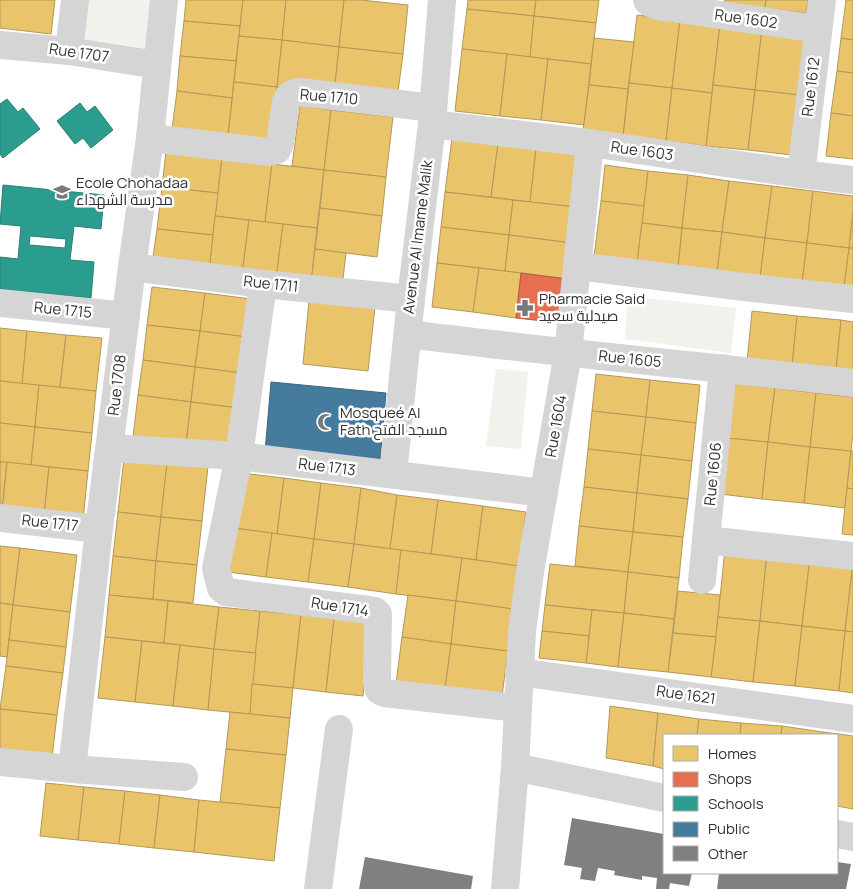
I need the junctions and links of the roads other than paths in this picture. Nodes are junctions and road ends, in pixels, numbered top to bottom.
1 (75, 0) edge
2 (164, 0) edge
3 (442, 0) edge
4 (646, 0) edge
5 (822, 0) edge
6 (818, 29) junction
7 (0, 45) edge
8 (69, 51) junction
9 (157, 65) junction
10 (432, 116) junction
11 (150, 138) junction
12 (590, 143) junction
13 (801, 174) junction
14 (853, 180) edge
15 (578, 266) junction
16 (132, 267) junction
17 (263, 284) junction
18 (411, 299) junction
19 (853, 299) edge
20 (0, 303) edge
21 (126, 316) junction
22 (408, 334) junction
23 (568, 353) junction
24 (723, 368) junction
25 (853, 383) edge
26 (110, 448) junction
27 (239, 456) junction
28 (393, 474) junction
29 (544, 493) junction
30 (0, 518) edge
31 (99, 529) junction
32 (706, 540) junction
33 (853, 556) edge
34 (702, 580) dead end
35 (519, 672) junction
36 (518, 708) junction
37 (853, 719) edge
38 (339, 730) dead end
39 (0, 762) edge
40 (515, 767) junction
41 (72, 770) junction
42 (184, 777) dead end
43 (663, 798) edge
44 (838, 834) edge
45 (853, 837) edge
46 (318, 889) edge
47 (505, 889) edge

1 - 8 street
2 - 9 street, Rue 1708
3 - 10 street, Avenue Al Imame Malik
4 - 6 street, Rue 1602
5 - 6 street, Rue 1612
6 - 13 street, Rue 1612
7 - 8 street, Rue 1707
8 - 9 street, Rue 1707
9 - 11 street, Rue 1708
10 - 11 street, Rue 1710
10 - 12 street, Rue 1603
10 - 18 street, Avenue Al Imame Malik
11 - 16 street, Rue 1708
12 - 13 street, Rue 1603
12 - 15 street, Rue 1604
13 - 14 street, Rue 1603
15 - 19 street
15 - 23 street, Rue 1604
16 - 17 street, Rue 1711
16 - 21 street, Rue 1708
17 - 18 street, Rue 1711
17 - 27 street
18 - 22 street, Avenue Al Imame Malik
20 - 21 street, Rue 1715
21 - 26 street, Rue 1708
22 - 23 street, Rue 1605
22 - 28 street, Avenue Al Imame Malik
23 - 24 street, Rue 1605
23 - 29 street, Rue 1604
24 - 25 street, Rue 1605
24 - 32 street, Rue 1606
26 - 27 street, Rue 1713
26 - 31 street, Rue 1708
27 - 28 street, Rue 1713
27 - 36 street, Rue 1714
28 - 29 street, Rue 1713
29 - 35 street, Rue 1604
30 - 31 street, Rue 1717
31 - 41 street, Rue 1708
32 - 33 street
32 - 34 street, Rue 1606
35 - 36 street, Rue 1604
35 - 37 street, Rue 1621
36 - 40 street, Rue 1604
38 - 46 street
39 - 41 street
40 - 43 street
40 - 47 street, Rue 1604
41 - 42 street
44 - 45 street

